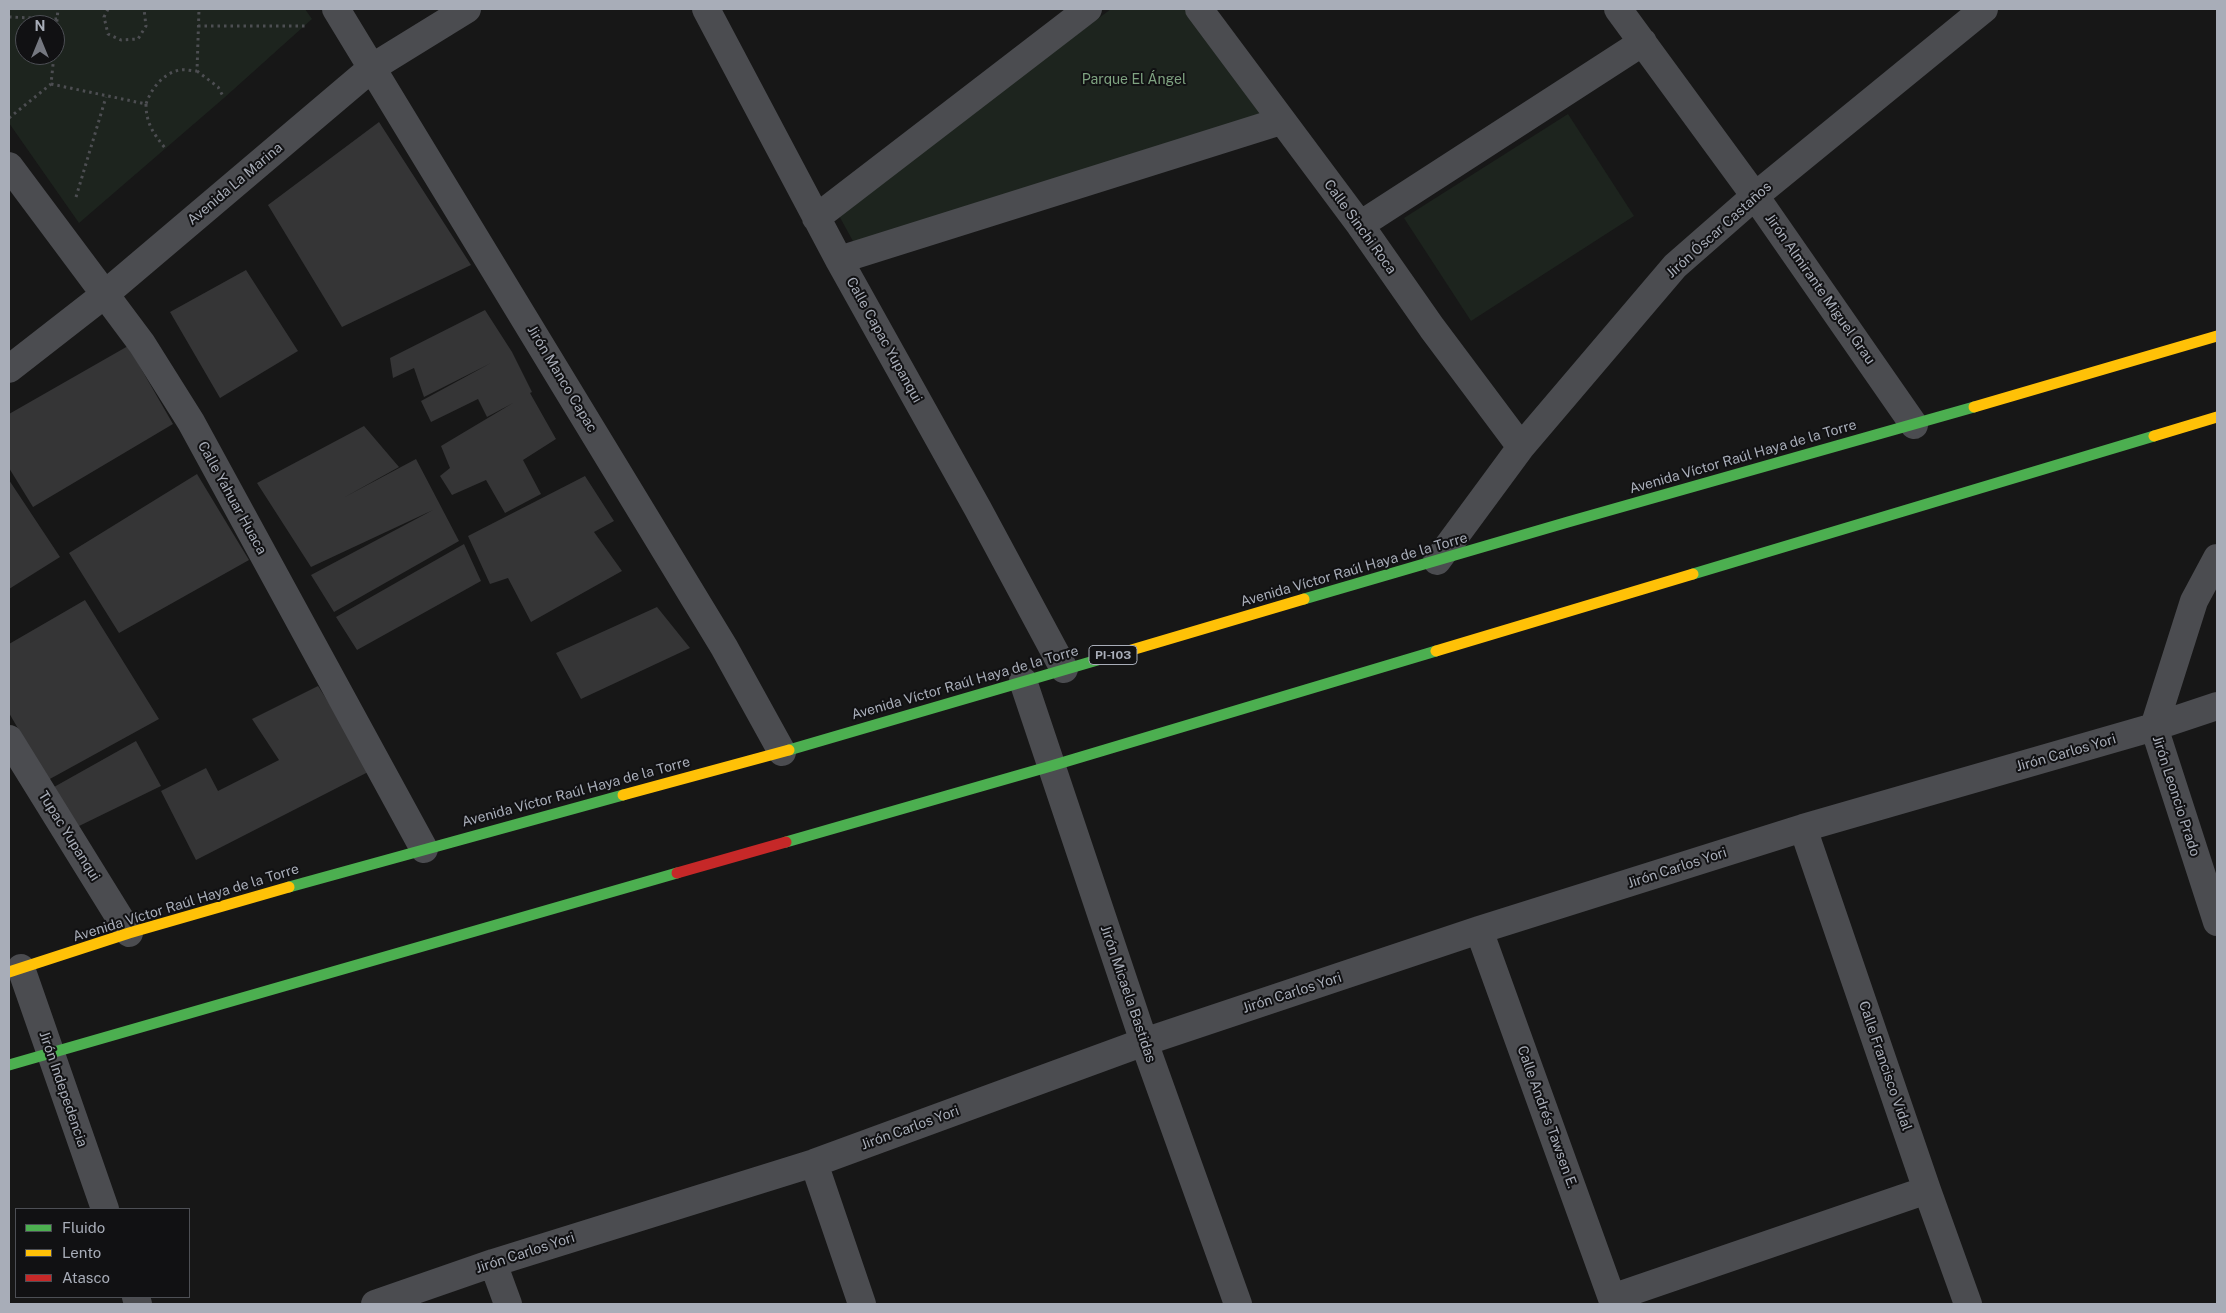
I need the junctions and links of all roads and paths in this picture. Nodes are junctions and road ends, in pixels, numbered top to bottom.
1 (108, 9) edge
2 (144, 9) edge
3 (199, 9) edge
4 (336, 9) edge
5 (467, 9) edge
6 (706, 9) edge
7 (1088, 9) edge
8 (1198, 9) edge
9 (1618, 9) edge
10 (1984, 9) edge
11 (198, 26) junction
12 (305, 26) dead end
13 (1643, 42) junction
14 (53, 65) edge
15 (373, 67) junction
16 (197, 71) junction
17 (51, 84) junction
18 (106, 97) junction
19 (224, 98) dead end
20 (146, 104) junction
21 (9, 118) edge
22 (1281, 121) junction
23 (165, 148) dead end
24 (9, 166) edge
25 (1756, 196) junction
26 (75, 202) dead end
27 (816, 218) junction
28 (1360, 225) junction
29 (839, 260) junction
30 (104, 295) junction
31 (2217, 336) edge
32 (9, 369) edge
33 (2217, 417) edge
34 (1914, 425) junction
35 (1521, 447) junction
36 (2217, 558) edge
37 (1437, 561) junction
38 (1064, 669) junction
39 (1023, 682) junction
40 (2217, 706) edge
41 (2154, 727) junction
42 (9, 739) edge
43 (782, 752) junction
44 (1051, 766) junction
45 (1804, 828) junction
46 (424, 849) junction
47 (2217, 922) edge
48 (1479, 930) junction
49 (129, 933) junction
50 (15, 970) edge
51 (1144, 1042) junction
52 (50, 1052) junction
53 (9, 1065) edge
54 (814, 1163) junction
55 (1927, 1190) junction
56 (105, 1208) edge
57 (493, 1263) junction
58 (1613, 1301) edge
59 (375, 1304) edge
60 (508, 1304) edge
61 (862, 1304) edge
62 (1238, 1304) edge
63 (1968, 1304) edge

1 - 2 path
3 - 11 path
4 - 15 street, Jirón Manco Capac
5 - 15 street, Avenida La Marina
6 - 27 street, Calle Capac Yupanqui
7 - 27 street
8 - 22 street, Calle Sinchi Roca
9 - 13 street, Jirón Almirante Miguel Grau
10 - 25 street, Jirón Óscar Castaños
11 - 12 path
11 - 16 path
13 - 25 street, Jirón Almirante Miguel Grau
13 - 28 street
14 - 17 path
15 - 30 street, Avenida La Marina
15 - 43 street, Jirón Manco Capac
16 - 19 path
16 - 20 path
17 - 18 path
17 - 21 path
18 - 20 path
18 - 26 path
20 - 23 path
22 - 28 street, Calle Sinchi Roca
22 - 29 street
24 - 30 street, Calle Yahuar Huaca
25 - 34 street, Jirón Almirante Miguel Grau
25 - 35 street, Jirón Óscar Castaños
27 - 29 street, Calle Capac Yupanqui
28 - 35 street, Calle Sinchi Roca
29 - 38 street, Calle Capac Yupanqui
30 - 32 street, Avenida La Marina
30 - 46 street, Calle Yahuar Huaca
31 - 34 main road, Avenida Víctor Raúl Haya de la Torre / PI-103
33 - 44 main road
34 - 37 main road, Avenida Víctor Raúl Haya de la Torre / PI-103
35 - 37 street, Jirón Óscar Castaños
36 - 41 street, Jirón Leoncio Prado
37 - 38 main road, Avenida Víctor Raúl Haya de la Torre / PI-103
38 - 39 main road, Avenida Víctor Raúl Haya de la Torre / PI-103
39 - 43 main road, Avenida Víctor Raúl Haya de la Torre / PI-103
39 - 44 street, Jirón Micaela Bastidas
40 - 41 street, Jirón Carlos Yori
41 - 45 street, Jirón Carlos Yori
41 - 47 street, Jirón Leoncio Prado
42 - 49 street, Tupac Yupanqui
43 - 46 main road, Avenida Víctor Raúl Haya de la Torre / PI-103
44 - 51 street, Jirón Micaela Bastidas
44 - 52 main road
45 - 48 street, Jirón Carlos Yori
45 - 55 street, Calle Francisco Vidal
46 - 49 main road, Avenida Víctor Raúl Haya de la Torre / PI-103
48 - 51 street, Jirón Carlos Yori
48 - 58 street, Calle Andrés Tawsen E.
49 - 50 main road, Avenida Víctor Raúl Haya de la Torre / PI-103
50 - 52 street, Jirón Indepedencia
51 - 54 street, Jirón Carlos Yori
51 - 62 street, Jirón Micaela Bastidas
52 - 53 main road
52 - 56 street, Jirón Indepedencia
54 - 57 street, Jirón Carlos Yori
54 - 61 street
55 - 58 street
55 - 63 street, Calle Francisco Vidal
57 - 59 street, Jirón Carlos Yori
57 - 60 street

